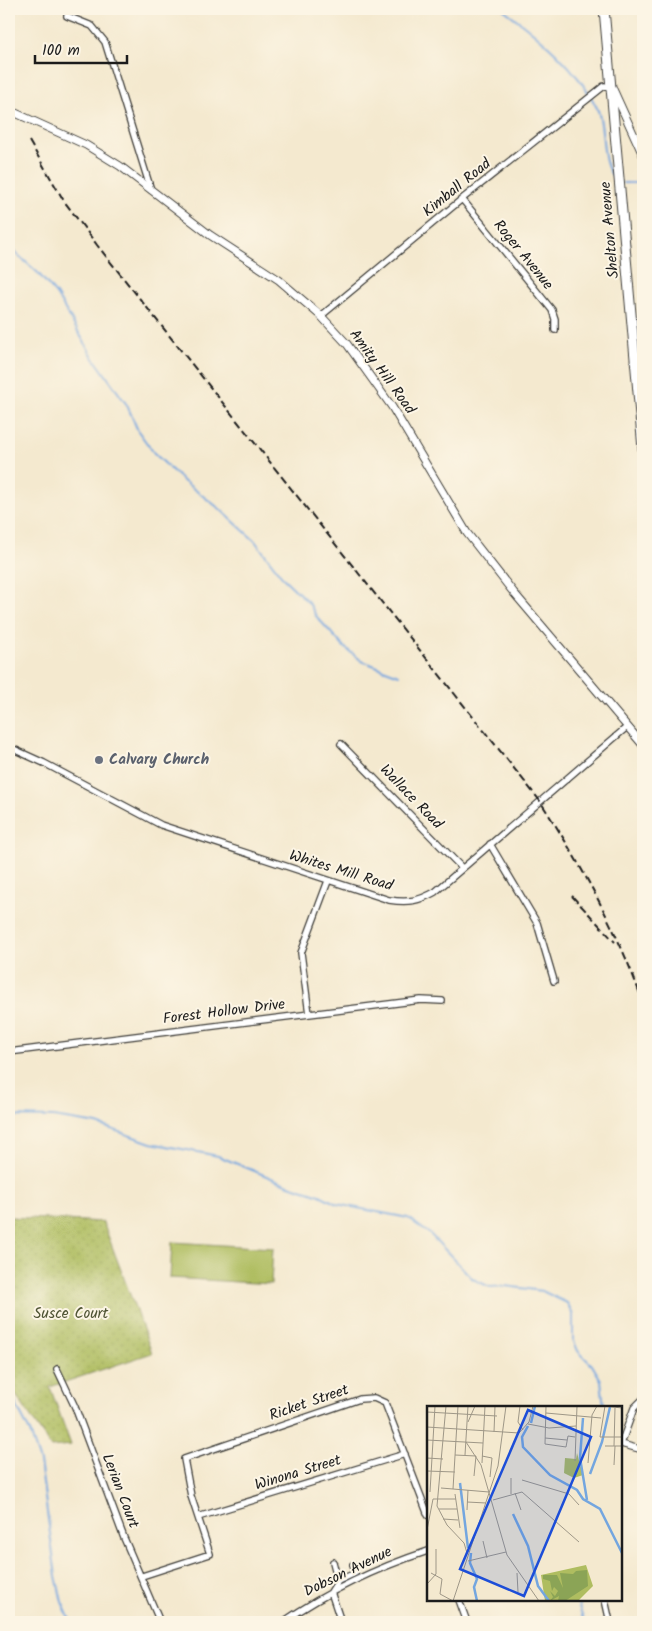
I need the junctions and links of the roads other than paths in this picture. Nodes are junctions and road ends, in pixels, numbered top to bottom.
1 (604, 9) edge
2 (67, 16) dead end
3 (612, 87) junction
4 (9, 110) edge
5 (643, 155) edge
6 (151, 190) junction
7 (462, 199) junction
8 (322, 316) junction
9 (556, 330) dead end
10 (643, 449) edge
11 (627, 727) junction
12 (341, 744) dead end
13 (643, 745) edge
14 (9, 747) edge
15 (490, 844) junction
16 (462, 868) junction
17 (328, 881) junction
18 (554, 981) dead end
19 (442, 1001) dead end
20 (309, 1014) junction
21 (9, 1052) edge
22 (57, 1369) dead end
23 (643, 1398) edge
24 (622, 1441) edge
25 (622, 1444) edge
26 (643, 1450) edge
27 (405, 1454) junction
28 (427, 1512) edge
29 (198, 1517) junction
30 (427, 1551) edge
31 (333, 1562) dead end
32 (352, 1565) dead end
33 (142, 1576) junction
34 (338, 1581) junction
35 (331, 1592) junction
36 (459, 1601) edge
37 (604, 1601) edge
38 (160, 1622) edge
39 (283, 1622) edge
40 (341, 1622) edge
41 (467, 1622) edge
42 (610, 1622) edge

1 - 3 main road, Shelton Avenue
2 - 6 street
3 - 5 street
3 - 7 street, Kimball Road
3 - 10 main road, Shelton Avenue
4 - 6 street, Amity Hill Road
6 - 8 street, Amity Hill Road
7 - 8 street, Kimball Road
7 - 9 street, Roger Avenue
8 - 11 street, Amity Hill Road
11 - 13 street, Amity Hill Road
11 - 15 street, Whites Mill Road
12 - 16 street, Wallace Road
14 - 17 street, Whites Mill Road
15 - 16 street, Whites Mill Road
15 - 18 street
16 - 17 street, Whites Mill Road
17 - 20 street
19 - 20 street, Forest Hollow Drive
20 - 21 street, Forest Hollow Drive
22 - 33 street, Lerian Court
23 - 24 street
25 - 26 street
27 - 28 street, Ricket Street
27 - 29 street, Winona Street
27 - 29 street, Ricket Street
29 - 33 street
30 - 35 street, Dobson Avenue
31 - 34 street
32 - 34 street
33 - 38 street, Lerian Court
34 - 35 street
35 - 39 street, Dobson Avenue
35 - 40 street
36 - 41 street
37 - 42 street

